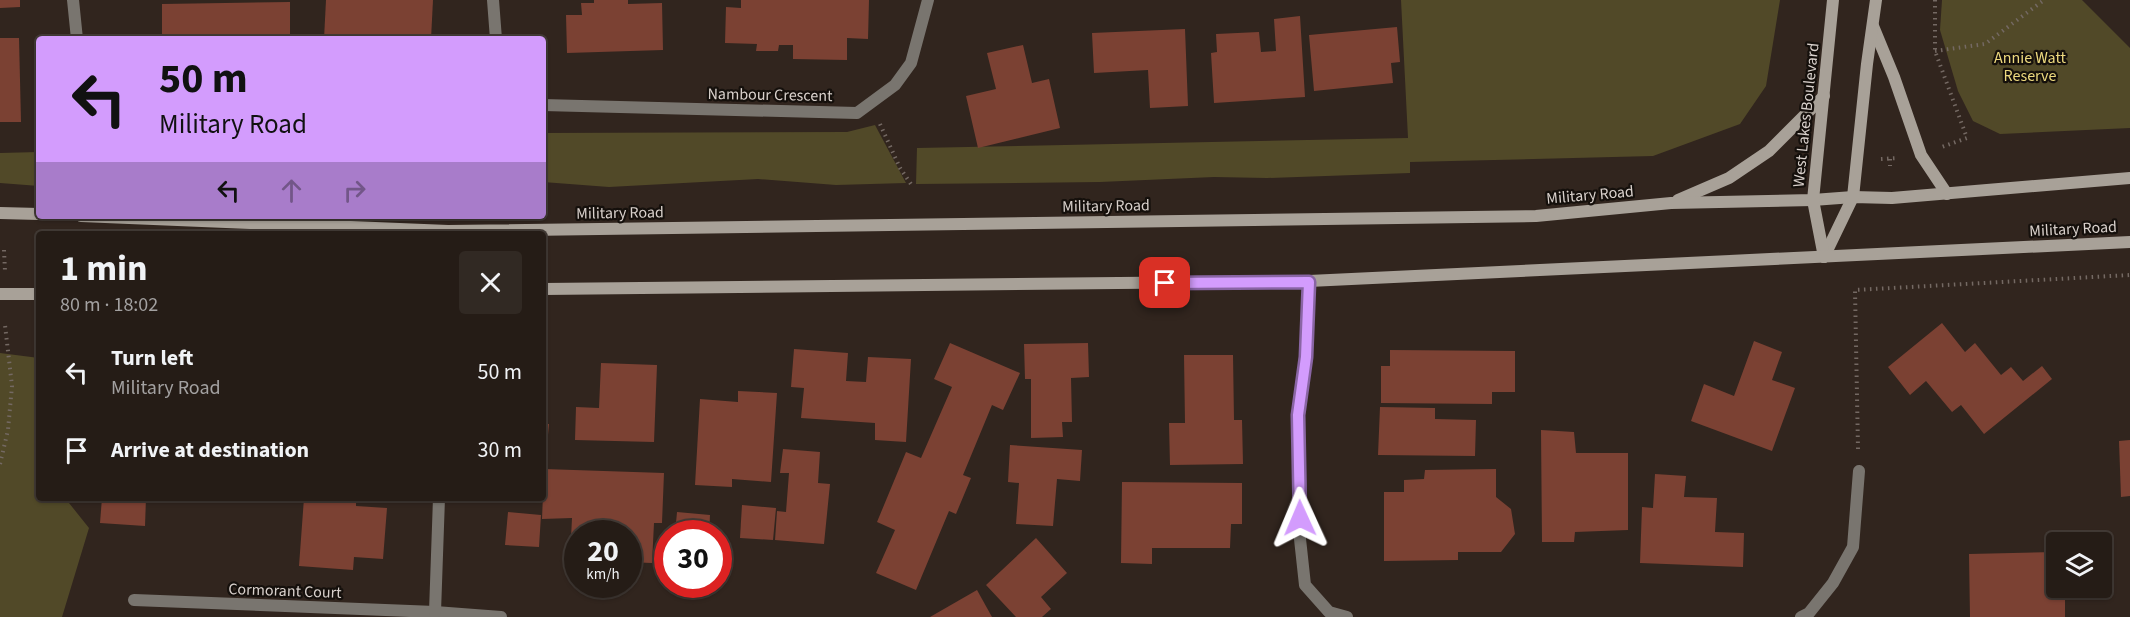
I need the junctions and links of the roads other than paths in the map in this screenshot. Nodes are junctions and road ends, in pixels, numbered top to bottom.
1 (72, 0) edge
2 (493, 0) edge
3 (928, 0) edge
4 (1833, 0) edge
5 (1876, 0) edge
6 (1872, 25) junction
7 (77, 36) edge
8 (496, 36) edge
9 (1824, 96) junction
10 (546, 105) edge
11 (2130, 178) edge
12 (1947, 194) junction
13 (1853, 197) junction
14 (1814, 200) junction
15 (1671, 203) junction
16 (0, 213) edge
17 (36, 214) edge
18 (146, 219) edge
19 (405, 231) edge
20 (546, 231) edge
21 (2130, 242) edge
22 (1824, 257) junction
23 (1309, 282) junction
24 (546, 289) edge
25 (0, 294) edge
26 (36, 294) edge
27 (1858, 471) road end
28 (439, 501) edge
29 (134, 600) dead end
30 (435, 612) junction
31 (501, 617) edge
32 (1347, 617) edge
33 (1801, 617) edge

1 - 7 street
2 - 8 street
3 - 10 street, Nambour Crescent
4 - 9 main road, West Lakes Boulevard
5 - 6 main road
6 - 12 main road
6 - 13 main road
9 - 14 main road, West Lakes Boulevard
9 - 15 main road
11 - 12 main road, Military Road
12 - 13 main road, Military Road
13 - 14 main road, Military Road
13 - 22 main road
14 - 15 main road, Military Road
14 - 22 main road, West Lakes Boulevard
15 - 20 main road, Military Road
16 - 17 main road
18 - 19 main road, Military Road
21 - 22 main road, Military Road
22 - 23 main road, Military Road
23 - 24 main road, Military Road
23 - 32 street
25 - 26 main road
27 - 33 street
28 - 30 street
29 - 30 street, Cormorant Court
30 - 31 street, Cormorant Court

